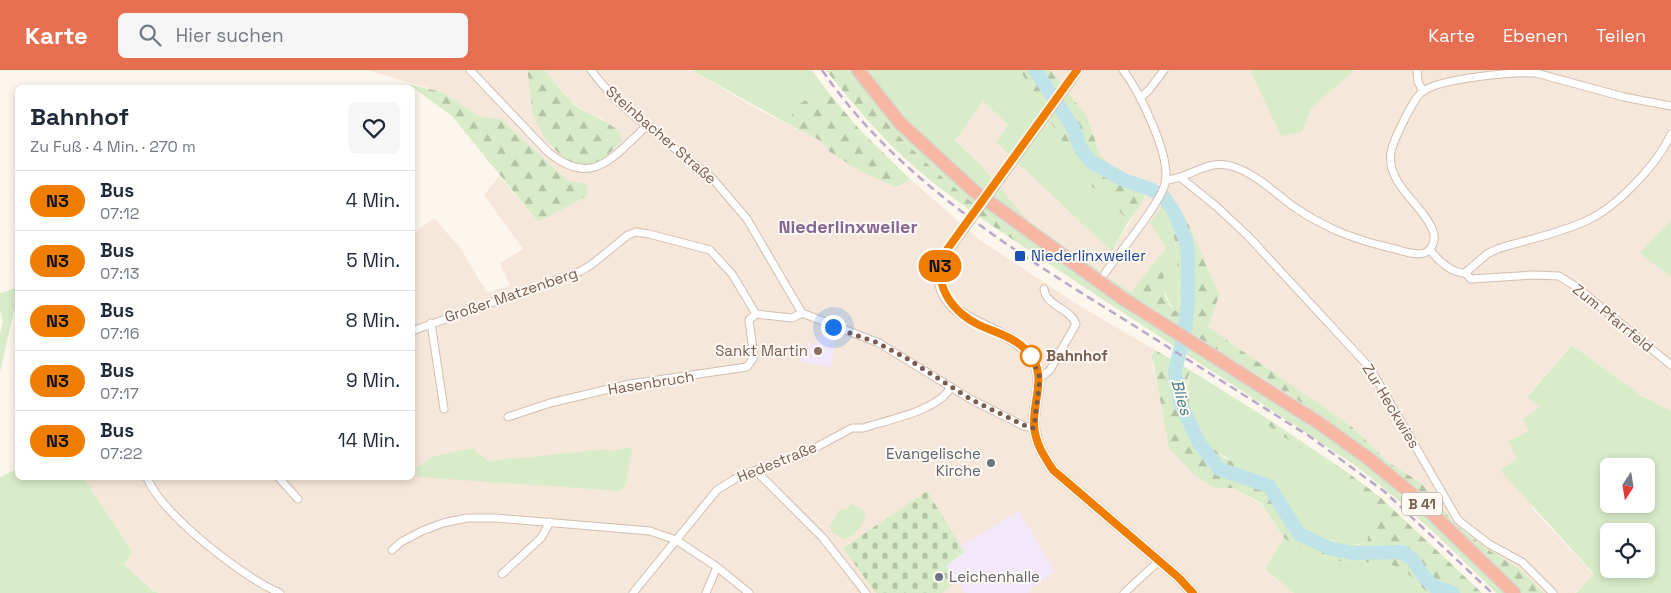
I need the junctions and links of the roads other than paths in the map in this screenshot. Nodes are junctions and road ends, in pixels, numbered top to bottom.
1 (470, 70) edge
2 (590, 70) edge
3 (858, 70) edge
4 (1076, 70) edge
5 (1123, 70) edge
6 (1164, 70) edge
7 (1417, 70) edge
8 (1550, 70) edge
9 (1558, 78) junction
10 (1423, 90) junction
11 (1141, 97) junction
12 (1671, 106) edge
13 (648, 125) junction
14 (1671, 134) edge
15 (1180, 177) junction
16 (1166, 180) junction
17 (1430, 250) junction
18 (1105, 273) dead end
19 (1465, 273) junction
20 (1044, 289) dead end
21 (802, 313) junction
22 (756, 314) junction
23 (431, 323) junction
24 (415, 329) edge
25 (1671, 365) edge
26 (1040, 378) junction
27 (950, 388) junction
28 (444, 408) dead end
29 (508, 417) dead end
30 (1034, 428) junction
31 (756, 471) junction
32 (148, 480) edge
33 (281, 480) edge
34 (298, 499) dead end
35 (550, 522) junction
36 (676, 540) junction
37 (392, 550) dead end
38 (1159, 561) junction
39 (718, 567) junction
40 (502, 574) dead end
41 (280, 593) edge
42 (633, 593) edge
43 (706, 593) edge
44 (749, 593) edge
45 (866, 593) edge
46 (1124, 593) edge
47 (1193, 593) edge
48 (1514, 593) edge
49 (1554, 593) edge

1 - 13 street
2 - 13 street, Steinbacher Straße
3 - 48 highway, B 41
4 - 26 main road, bridge
5 - 11 street
6 - 11 street
7 - 10 street
8 - 9 street
9 - 10 street
9 - 12 street
10 - 17 street
11 - 16 street
13 - 21 street, Steinbacher Straße
14 - 19 street
15 - 16 street
15 - 17 street
15 - 49 street, Zur Heckwies
16 - 18 street
17 - 19 street, Zum Pfarrfeld
19 - 25 street, Zum Pfarrfeld
20 - 26 street
21 - 22 street
21 - 27 street
22 - 23 street, Großer Matzenberg
22 - 29 street, Hasenbruch
23 - 24 street, Großer Matzenberg
23 - 28 street
26 - 30 main road
27 - 30 street
27 - 31 street, Hedestraße
30 - 38 main road
31 - 36 street, Hedestraße
31 - 45 street
32 - 41 street
33 - 34 street
35 - 36 street
35 - 37 street
35 - 40 street
36 - 39 street
36 - 42 street, Hedestraße
38 - 46 street
38 - 47 main road
39 - 43 street
39 - 44 street

